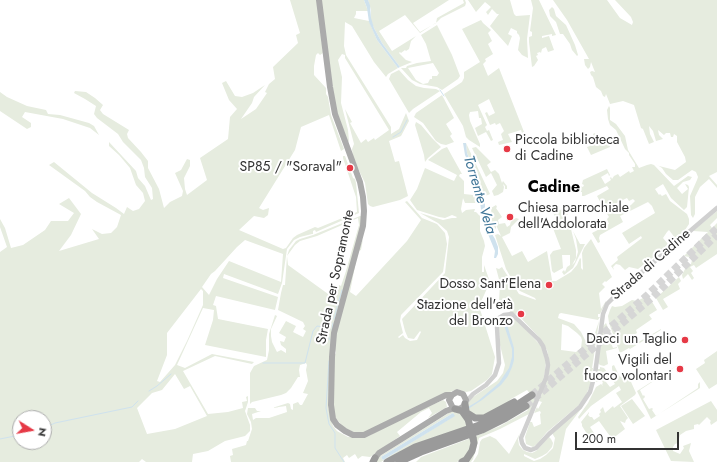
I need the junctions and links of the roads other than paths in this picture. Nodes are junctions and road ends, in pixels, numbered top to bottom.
1 (318, 0) edge
2 (717, 208) edge
3 (461, 393) junction
4 (473, 394) junction
5 (452, 403) junction
6 (465, 403) junction
7 (526, 406) tunnel mouth
8 (467, 416) junction
9 (455, 440) junction
10 (374, 460) edge
11 (387, 462) edge
12 (399, 462) edge
13 (413, 462) edge
14 (462, 462) edge

1 - 5 main road, Strada per Sopramonte
2 - 4 street, Strada di Cadine
3 - 4 street
3 - 5 main road
3 - 6 main road
4 - 6 street, Strada di Cadine
5 - 6 main road
5 - 8 highway
5 - 10 main road
6 - 8 highway
7 - 9 highway
8 - 11 highway
8 - 14 highway, bridge
9 - 12 highway
9 - 13 highway

